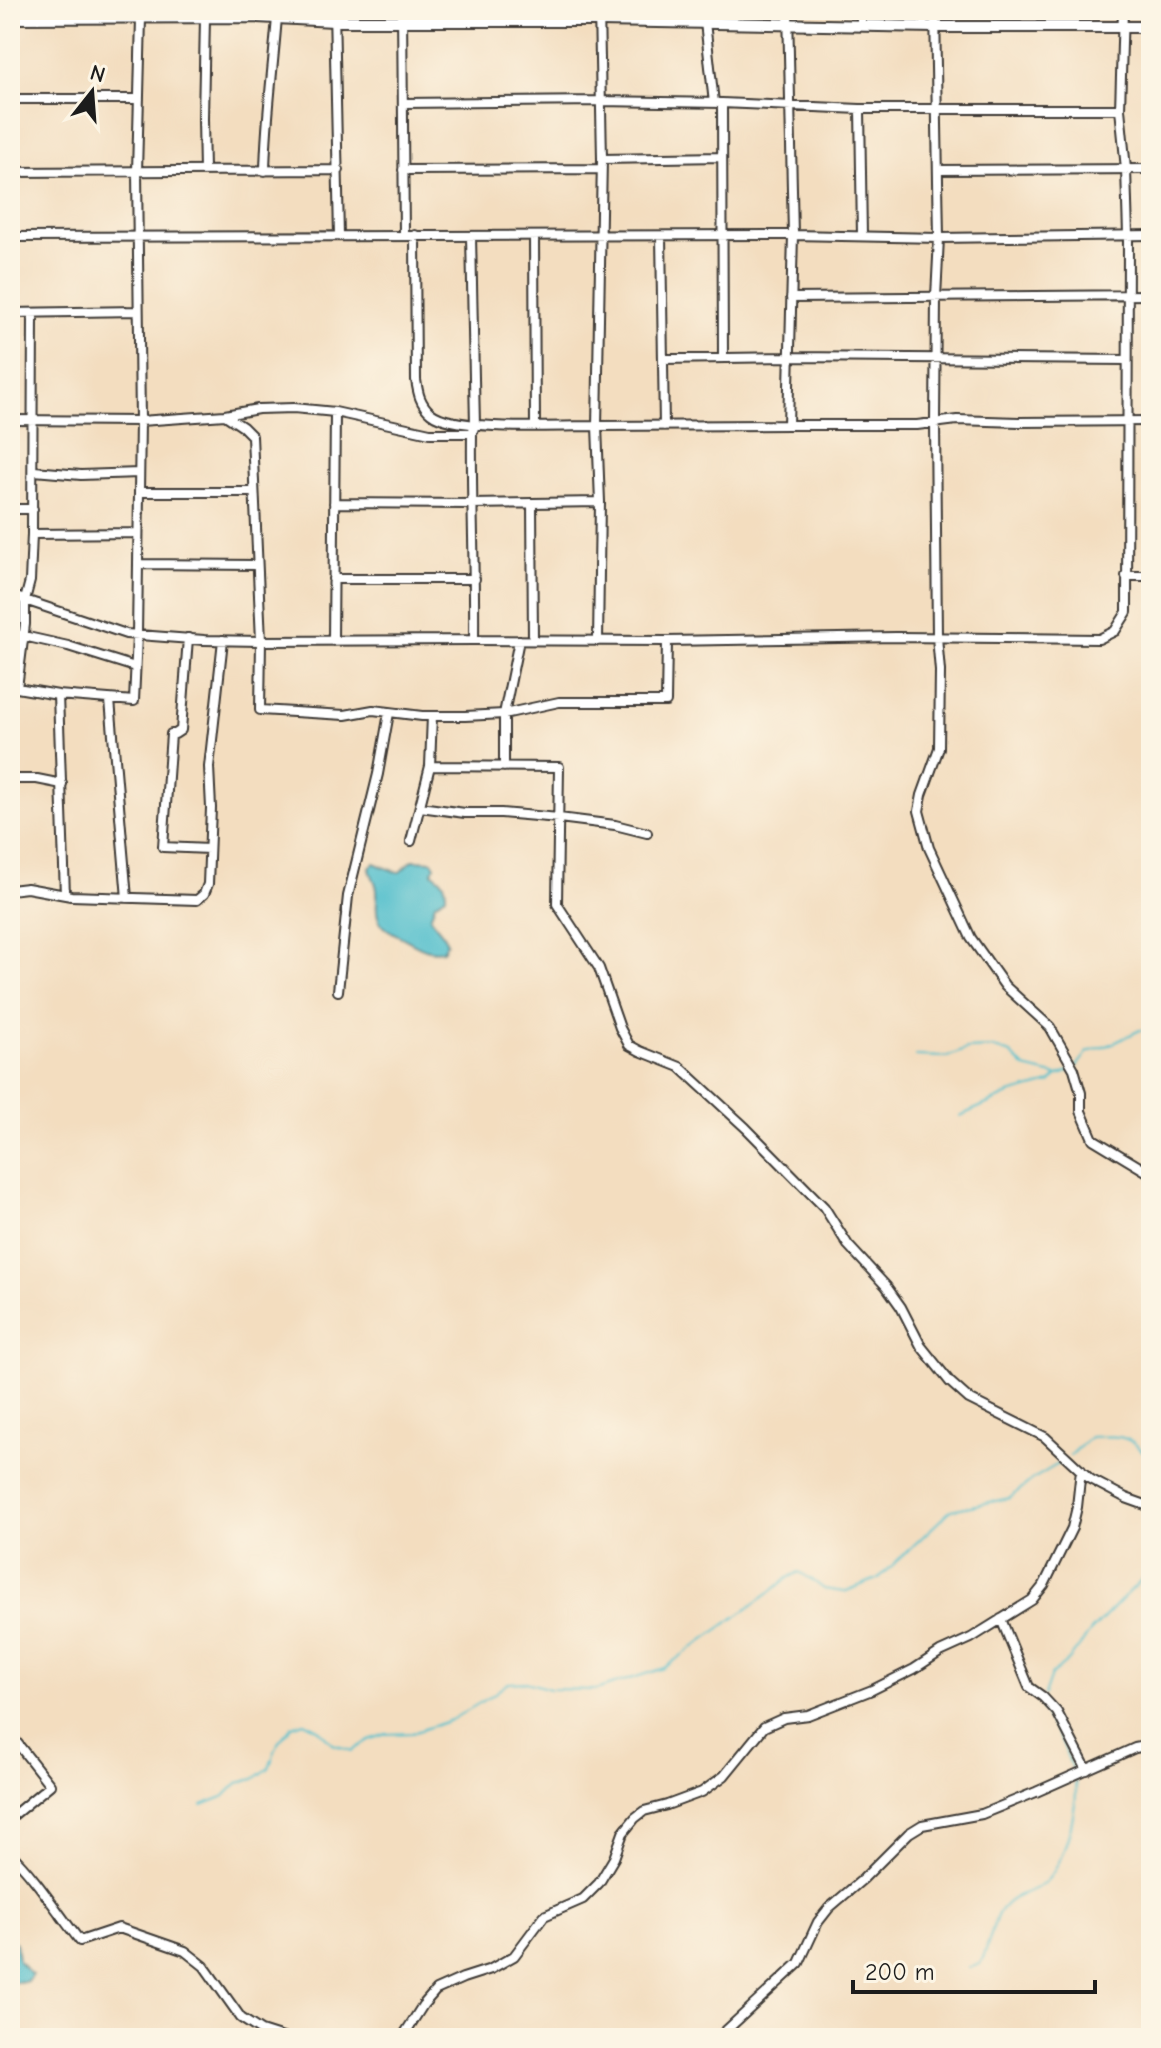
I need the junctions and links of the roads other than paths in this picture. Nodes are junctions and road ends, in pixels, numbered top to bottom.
1 (788, 10) edge
2 (861, 10) edge
3 (935, 10) edge
4 (1123, 10) edge
5 (60, 14) edge
6 (257, 14) edge
7 (402, 15) edge
8 (599, 15) edge
9 (334, 16) edge
10 (475, 16) edge
11 (536, 16) edge
12 (205, 17) junction
13 (277, 17) junction
14 (10, 18) edge
15 (141, 18) junction
16 (705, 22) junction
17 (789, 25) junction
18 (861, 26) junction
19 (935, 27) junction
20 (1124, 27) junction
21 (1151, 27) edge
22 (10, 99) edge
23 (139, 99) junction
24 (601, 101) junction
25 (404, 103) junction
26 (718, 103) junction
27 (789, 106) junction
28 (860, 109) junction
29 (937, 109) junction
30 (1120, 109) junction
31 (722, 157) junction
32 (602, 164) junction
33 (1126, 169) junction
34 (1151, 169) edge
35 (339, 170) junction
36 (403, 170) junction
37 (938, 170) junction
38 (204, 171) junction
39 (265, 171) junction
40 (10, 172) edge
41 (137, 172) junction
42 (404, 235) junction
43 (415, 235) junction
44 (793, 235) junction
45 (1128, 235) junction
46 (1151, 235) edge
47 (339, 236) junction
48 (471, 236) junction
49 (534, 236) junction
50 (600, 236) junction
51 (661, 236) junction
52 (722, 236) junction
53 (862, 236) junction
54 (10, 237) edge
55 (138, 238) junction
56 (939, 238) junction
57 (1127, 295) junction
58 (1151, 295) edge
59 (936, 297) junction
60 (791, 298) junction
61 (138, 311) junction
62 (10, 313) edge
63 (33, 313) junction
64 (790, 357) junction
65 (723, 358) junction
66 (936, 358) junction
67 (663, 359) junction
68 (1127, 360) junction
69 (335, 412) junction
70 (225, 415) junction
71 (10, 420) edge
72 (34, 420) junction
73 (140, 421) junction
74 (1128, 421) junction
75 (1151, 421) edge
76 (935, 422) junction
77 (788, 425) junction
78 (535, 426) junction
79 (597, 426) junction
80 (664, 426) junction
81 (473, 429) junction
82 (34, 471) junction
83 (139, 473) junction
84 (139, 492) junction
85 (254, 492) junction
86 (600, 502) junction
87 (334, 503) junction
88 (532, 503) junction
89 (471, 504) junction
90 (10, 509) edge
91 (33, 509) junction
92 (138, 533) junction
93 (32, 534) junction
94 (138, 564) junction
95 (256, 565) junction
96 (1126, 576) junction
97 (1151, 576) edge
98 (333, 579) junction
99 (475, 579) junction
100 (10, 595) edge
101 (25, 600) junction
102 (10, 633) edge
103 (22, 635) junction
104 (137, 635) junction
105 (937, 637) junction
106 (188, 638) junction
107 (223, 640) junction
108 (474, 640) junction
109 (519, 640) junction
110 (533, 640) junction
111 (261, 641) junction
112 (333, 641) junction
113 (598, 641) junction
114 (667, 641) junction
115 (135, 667) junction
116 (58, 695) junction
117 (110, 700) junction
118 (389, 713) junction
119 (504, 714) junction
120 (432, 716) junction
121 (430, 766) junction
122 (504, 767) junction
123 (10, 779) edge
124 (62, 784) junction
125 (420, 807) junction
126 (559, 818) junction
127 (647, 833) dead end
128 (411, 841) dead end
129 (209, 849) junction
130 (10, 890) edge
131 (65, 895) junction
132 (127, 898) junction
133 (338, 991) dead end
134 (1151, 1174) edge
135 (1081, 1470) junction
136 (1151, 1507) edge
137 (1001, 1619) junction
138 (10, 1734) edge
139 (1151, 1745) edge
140 (1087, 1770) junction
141 (10, 1818) edge
142 (10, 1853) edge
143 (283, 2038) edge
144 (402, 2038) edge
145 (718, 2038) edge

1 - 17 street
2 - 18 street
3 - 19 street
4 - 20 street
5 - 14 street
5 - 15 street
6 - 12 street
6 - 13 street
7 - 9 street
7 - 10 street
7 - 25 street
8 - 11 street
8 - 16 street
8 - 24 street
9 - 13 street
9 - 35 street
10 - 11 street
12 - 15 street
12 - 38 street
13 - 39 street
15 - 23 street
16 - 17 street
16 - 26 street
17 - 18 street
17 - 27 street
18 - 19 street
19 - 20 street
19 - 29 street
20 - 21 street
20 - 30 street
22 - 23 street
23 - 41 street
24 - 25 street
24 - 26 street
24 - 32 street
25 - 36 street
26 - 27 street
26 - 31 street
27 - 28 street
27 - 44 street
28 - 29 street
28 - 53 street
29 - 30 street
29 - 37 street
30 - 33 street
31 - 32 street
31 - 52 street
32 - 36 street
32 - 50 street
33 - 34 street
33 - 37 street
33 - 45 street
35 - 39 street
35 - 47 street
36 - 42 street
37 - 56 street
38 - 39 street
38 - 41 street
40 - 41 street
41 - 55 street
42 - 43 street
42 - 47 street
43 - 48 street
43 - 81 street
44 - 52 street
44 - 53 street
44 - 60 street
45 - 46 street
45 - 56 street
45 - 57 street
47 - 55 street
48 - 49 street
48 - 81 street
49 - 50 street
49 - 78 street
50 - 51 street
50 - 79 street
51 - 52 street
51 - 67 street
52 - 65 street
53 - 56 street
54 - 55 street
55 - 61 street
56 - 59 street
57 - 58 street
57 - 59 street
57 - 68 street
59 - 60 street
59 - 66 street
60 - 64 street
61 - 63 street
61 - 73 street
62 - 63 street
63 - 72 street
64 - 65 street
64 - 66 street
64 - 77 street
65 - 67 street
66 - 68 street
66 - 76 street
67 - 80 street
68 - 74 street
69 - 70 street
69 - 81 street
69 - 87 street
70 - 73 street
70 - 85 street
71 - 72 street
72 - 73 street
72 - 82 street
73 - 83 street
74 - 75 street
74 - 76 street
74 - 96 street
76 - 77 street
76 - 105 street
77 - 80 street
78 - 79 street
78 - 81 street
79 - 80 street
79 - 86 street
81 - 89 street
82 - 83 street
82 - 91 street
83 - 84 street
84 - 85 street
84 - 92 street
85 - 95 street
86 - 88 street
86 - 113 street
87 - 89 street
87 - 98 street
88 - 89 street
88 - 110 street
89 - 99 street
90 - 91 street
91 - 93 street
92 - 93 street
92 - 94 street
93 - 101 street
94 - 95 street
94 - 104 street
95 - 111 street
96 - 97 street
96 - 105 street
98 - 99 street
98 - 112 street
99 - 108 street
100 - 101 street
101 - 103 street
101 - 104 street
102 - 103 street
103 - 115 street
103 - 116 street
104 - 106 street
104 - 115 street
105 - 114 street
105 - 134 street
106 - 107 street
106 - 129 street
107 - 111 street
107 - 129 street
108 - 109 street
108 - 112 street
109 - 110 street
109 - 119 street
110 - 113 street
111 - 112 street
111 - 118 street
113 - 114 street
114 - 119 street
115 - 117 street
116 - 117 street
116 - 124 street
117 - 132 street
118 - 120 street
118 - 133 street
119 - 120 street
119 - 122 street
120 - 121 street
121 - 122 street
121 - 125 street
122 - 126 street
123 - 124 street
124 - 131 street
125 - 126 street
125 - 128 street
126 - 127 street
126 - 135 street
129 - 132 street
130 - 131 street
131 - 132 street
135 - 136 street
135 - 137 street
137 - 140 street
137 - 144 street
138 - 141 street
139 - 140 street
140 - 145 street
142 - 143 street

